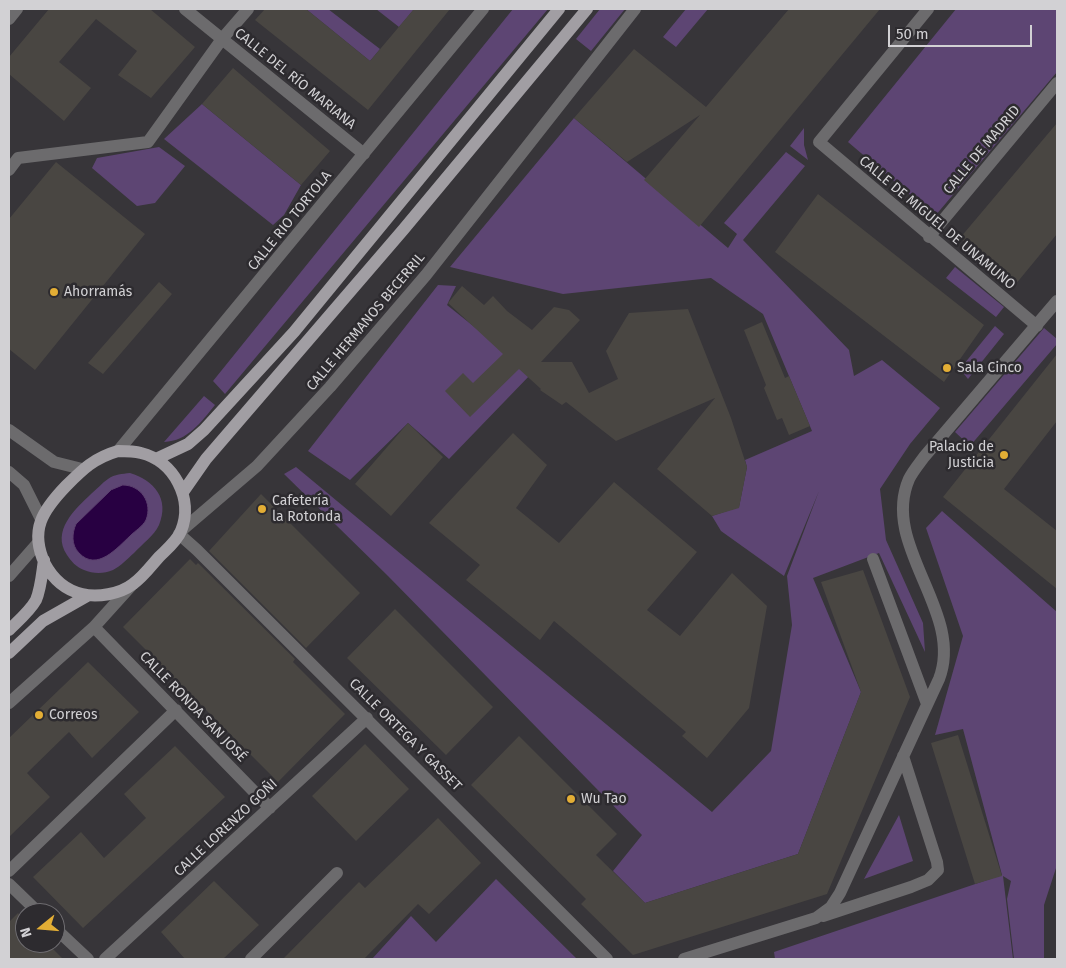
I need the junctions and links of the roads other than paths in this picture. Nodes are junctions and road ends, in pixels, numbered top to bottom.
1 (17, 9) edge
2 (185, 9) edge
3 (248, 9) edge
4 (483, 9) edge
5 (559, 9) edge
6 (587, 9) edge
7 (635, 9) edge
8 (928, 9) edge
9 (9, 19) edge
10 (222, 39) junction
11 (1057, 83) edge
12 (364, 154) junction
13 (9, 170) edge
14 (929, 237) junction
15 (1057, 301) edge
16 (1037, 326) junction
17 (9, 430) edge
18 (118, 451) junction
19 (156, 459) junction
20 (82, 469) junction
21 (9, 472) edge
22 (183, 492) junction
23 (41, 519) junction
24 (180, 532) junction
25 (38, 543) junction
26 (873, 559) dead end
27 (44, 560) junction
28 (9, 576) edge
29 (132, 585) junction
30 (87, 596) junction
31 (94, 627) junction
32 (9, 630) edge
33 (9, 654) edge
34 (9, 703) edge
35 (927, 704) junction
36 (176, 710) junction
37 (367, 718) junction
38 (903, 756) junction
39 (270, 808) junction
40 (9, 871) edge
41 (337, 873) dead end
42 (9, 884) edge
43 (29, 903) edge
44 (816, 918) junction
45 (65, 937) edge
46 (88, 959) edge
47 (105, 959) edge
48 (251, 959) edge
49 (607, 959) edge
50 (684, 959) edge

1 - 9 street
2 - 10 street, CALLE DEL RÍO MARIANA
3 - 10 street
4 - 12 street, CALLE RIO TORTOLA
5 - 19 main road
6 - 22 main road
7 - 24 street, CALLE HERMANOS BECERRIL
8 - 14 street, CALLE DE MIGUEL DE UNAMUNO
10 - 12 street, CALLE DEL RÍO MARIANA
10 - 13 street
11 - 14 street, CALLE DE MADRID
12 - 18 street, CALLE RIO TORTOLA
14 - 16 street, CALLE DE MIGUEL DE UNAMUNO
15 - 16 street
16 - 35 street
17 - 20 street
18 - 19 main road
18 - 20 main road
19 - 22 main road
20 - 23 main road
21 - 23 street
22 - 24 main road
23 - 25 main road
24 - 29 main road
24 - 37 street, CALLE ORTEGA Y GASSET
25 - 27 main road
25 - 28 street
26 - 35 street
27 - 30 main road
27 - 32 main road
29 - 30 main road
29 - 31 street
30 - 33 main road
31 - 34 street
31 - 36 street, CALLE RONDA SAN JOSÉ
35 - 38 street
36 - 39 street, CALLE RONDA SAN JOSÉ
36 - 40 street
37 - 39 street, CALLE LORENZO GOÑI
37 - 49 street, CALLE ORTEGA Y GASSET
38 - 44 street
38 - 44 street
39 - 47 street, CALLE LORENZO GOÑI
41 - 48 street
42 - 43 street
44 - 50 street
45 - 46 street

